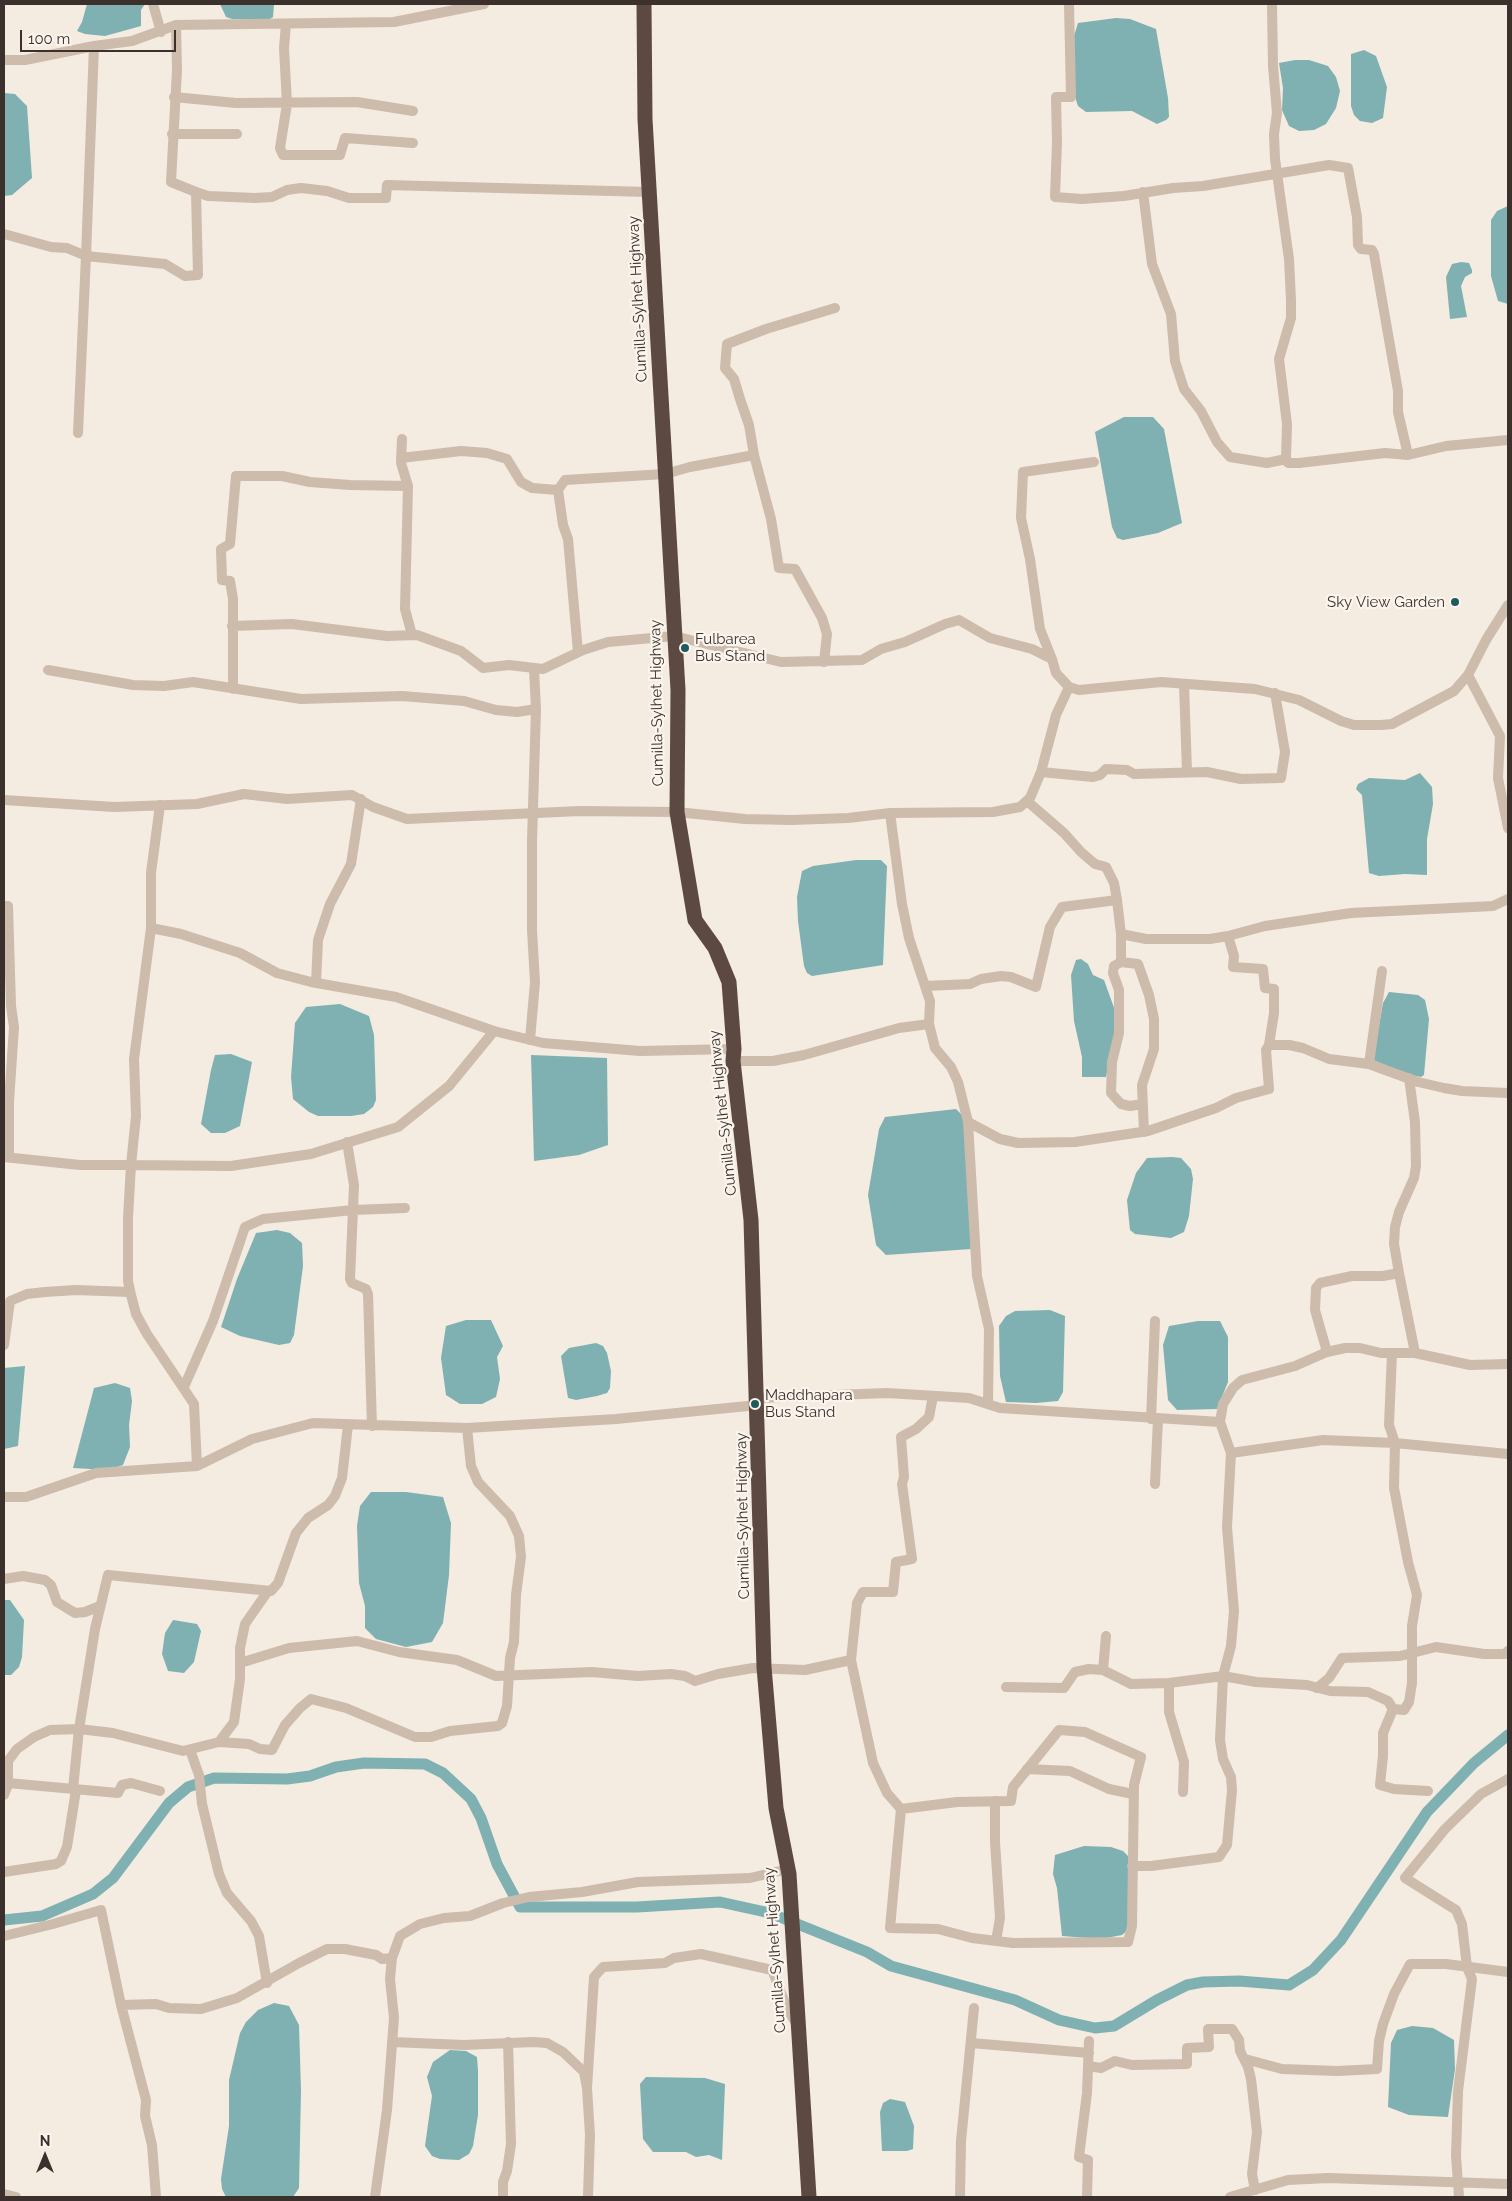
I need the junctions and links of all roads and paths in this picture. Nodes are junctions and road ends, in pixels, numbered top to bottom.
1 (153, 4) edge
2 (484, 4) edge
3 (644, 4) edge
4 (1069, 4) edge
5 (1272, 4) edge
6 (286, 24) junction
7 (176, 25) junction
8 (161, 32) junction
9 (94, 46) junction
10 (4, 60) edge
11 (174, 97) junction
12 (287, 104) junction
13 (413, 111) dead end
14 (172, 134) junction
15 (236, 134) dead end
16 (413, 143) dead end
17 (1277, 173) junction
18 (196, 192) junction
19 (649, 192) junction
20 (1143, 192) junction
21 (4, 234) edge
22 (86, 256) junction
23 (836, 308) dead end
24 (78, 432) dead end
25 (402, 439) dead end
26 (1508, 440) edge
27 (754, 454) junction
28 (1408, 455) junction
29 (402, 458) junction
30 (1286, 459) junction
31 (1094, 462) dead end
32 (665, 474) junction
33 (408, 486) junction
34 (558, 490) junction
35 (1508, 605) edge
36 (232, 626) junction
37 (412, 635) junction
38 (674, 636) junction
39 (578, 652) junction
40 (1052, 659) junction
41 (824, 662) junction
42 (534, 669) junction
43 (48, 670) dead end
44 (1468, 675) junction
45 (1184, 684) junction
46 (1069, 688) junction
47 (233, 689) junction
48 (1276, 693) junction
49 (536, 709) junction
50 (1040, 772) junction
51 (1187, 772) junction
52 (361, 799) junction
53 (4, 800) edge
54 (1027, 801) junction
55 (160, 805) junction
56 (533, 812) junction
57 (677, 812) junction
58 (890, 813) junction
59 (1508, 828) edge
60 (1508, 899) edge
61 (1117, 900) junction
62 (4, 906) edge
63 (151, 928) junction
64 (1120, 934) junction
65 (1228, 936) junction
66 (1121, 962) junction
67 (1382, 970) dead end
68 (316, 983) junction
69 (925, 986) junction
70 (929, 1024) junction
71 (494, 1031) junction
72 (530, 1040) junction
73 (1269, 1045) junction
74 (733, 1055) junction
75 (1369, 1064) junction
76 (1409, 1078) junction
77 (1508, 1093) edge
78 (1142, 1104) junction
79 (968, 1122) junction
80 (1144, 1132) junction
81 (347, 1142) junction
82 (6, 1157) edge
83 (131, 1165) junction
84 (405, 1208) dead end
85 (353, 1210) junction
86 (1399, 1273) junction
87 (130, 1292) junction
88 (1155, 1321) dead end
89 (4, 1345) edge
90 (1327, 1352) junction
91 (1415, 1353) junction
92 (1392, 1354) junction
93 (1508, 1364) edge
94 (184, 1387) junction
95 (933, 1396) junction
96 (757, 1401) junction
97 (988, 1404) junction
98 (1154, 1419) junction
99 (1220, 1422) junction
100 (348, 1425) junction
101 (372, 1426) junction
102 (467, 1428) junction
103 (1395, 1443) junction
104 (1231, 1453) junction
105 (1508, 1454) edge
106 (197, 1466) junction
107 (1155, 1484) dead end
108 (4, 1497) edge
109 (4, 1578) edge
110 (268, 1591) junction
111 (100, 1606) junction
112 (1106, 1636) dead end
113 (1412, 1652) junction
114 (1507, 1653) edge
115 (851, 1660) junction
116 (240, 1662) junction
117 (764, 1667) junction
118 (1102, 1670) junction
119 (509, 1675) junction
120 (1223, 1676) junction
121 (1168, 1683) junction
122 (1006, 1687) dead end
123 (1317, 1688) junction
124 (1393, 1709) junction
125 (79, 1729) junction
126 (218, 1742) junction
127 (190, 1750) junction
128 (1027, 1769) junction
129 (1508, 1779) edge
130 (8, 1783) junction
131 (75, 1790) junction
132 (1428, 1790) dead end
133 (160, 1791) dead end
134 (1183, 1792) dead end
135 (1134, 1794) junction
136 (4, 1795) edge
137 (995, 1801) junction
138 (901, 1809) junction
139 (1132, 1866) junction
140 (789, 1871) junction
141 (4, 1872) edge
142 (4, 1936) edge
143 (996, 1940) junction
144 (392, 1958) junction
145 (1467, 1967) junction
146 (1508, 1972) edge
147 (267, 1983) junction
148 (122, 2005) junction
149 (974, 2008) dead end
150 (799, 2028) junction
151 (1089, 2041) dead end
152 (392, 2042) junction
153 (508, 2042) junction
154 (971, 2043) junction
155 (1089, 2053) junction
156 (1245, 2059) junction
157 (1088, 2066) junction
158 (588, 2088) junction
159 (1459, 2181) junction
160 (1508, 2184) edge
161 (1255, 2190) junction
162 (4, 2194) edge
163 (16, 2197) edge
164 (156, 2197) edge
165 (375, 2197) edge
166 (503, 2197) edge
167 (588, 2197) edge
168 (809, 2197) edge
169 (960, 2197) edge
170 (1086, 2197) edge
171 (1230, 2197) edge
172 (1459, 2197) edge

1 - 8 street
2 - 6 street
3 - 19 highway, Cumilla-Sylhet Highway
4 - 20 street
5 - 17 street
6 - 7 street
6 - 12 street
7 - 8 street
7 - 11 street
8 - 9 street
9 - 10 street
9 - 22 street
11 - 12 street
11 - 14 street
12 - 13 street
12 - 16 street
14 - 15 street
14 - 18 street
17 - 20 street
17 - 28 street
17 - 30 street
18 - 19 street
18 - 22 street
19 - 32 highway, Cumilla-Sylhet Highway
20 - 30 street
21 - 22 street
22 - 24 street
23 - 27 street
25 - 29 street
26 - 28 street
27 - 32 street
27 - 41 street
28 - 30 street
29 - 33 street
29 - 34 street
31 - 40 street
32 - 34 street
32 - 38 highway, Cumilla-Sylhet Highway
33 - 36 street
33 - 37 street
34 - 39 street
35 - 44 street
36 - 37 street
36 - 47 street
37 - 42 street
38 - 39 street
38 - 41 street
38 - 57 highway, Cumilla-Sylhet Highway
39 - 42 street
40 - 41 street
40 - 46 street
42 - 49 street
43 - 47 street
44 - 48 street
44 - 59 street
45 - 46 street
45 - 48 street
45 - 51 street
46 - 50 street
47 - 49 street
48 - 51 street
49 - 56 street
50 - 51 street
50 - 54 street
52 - 55 street
52 - 56 street
52 - 68 street
53 - 55 street
54 - 58 street
54 - 61 street
55 - 63 street
56 - 57 street
56 - 72 street
57 - 58 street
57 - 74 highway, Cumilla-Sylhet Highway
58 - 69 street
60 - 65 street
61 - 64 street
61 - 69 street
62 - 82 street
63 - 68 street
63 - 83 street
64 - 65 street
64 - 66 street
65 - 73 street
66 - 78 street
66 - 78 street
67 - 75 street
68 - 71 street
69 - 70 street
70 - 74 street
70 - 79 street
71 - 72 street
71 - 81 street
72 - 74 street
73 - 75 street
73 - 80 street
74 - 96 highway, Cumilla-Sylhet Highway
75 - 76 street
76 - 77 street
76 - 86 street
78 - 80 street
79 - 80 street
79 - 97 street
81 - 83 street
81 - 85 street
82 - 83 street
83 - 87 street
84 - 85 street
85 - 94 street
85 - 101 street
86 - 90 street
86 - 91 street
87 - 89 street
87 - 94 street
88 - 98 street
90 - 92 street
90 - 99 street
91 - 92 street
91 - 93 street
92 - 103 street
94 - 106 street
95 - 96 street
95 - 97 street
95 - 115 street
96 - 102 street
96 - 117 highway, Cumilla-Sylhet Highway
97 - 98 street
98 - 99 street
98 - 107 street
99 - 104 street
100 - 101 street
100 - 106 street
100 - 110 street
101 - 102 street
102 - 119 street
103 - 104 street
103 - 105 street
103 - 113 street
104 - 120 street
106 - 108 street
109 - 111 street
110 - 111 street
110 - 116 street
111 - 125 street
112 - 118 street
113 - 114 street
113 - 123 street
113 - 124 street
115 - 117 street
115 - 138 street
116 - 119 street
116 - 126 street
117 - 119 street
117 - 140 highway, Cumilla-Sylhet Highway
118 - 121 street
118 - 122 street
119 - 126 street
120 - 121 street
120 - 123 street
120 - 139 street
121 - 134 street
123 - 124 street
124 - 132 street
125 - 127 street
125 - 130 street
125 - 131 street
126 - 127 street
127 - 147 street
128 - 135 street
128 - 135 street
128 - 137 street
129 - 145 street
130 - 131 street
130 - 136 street
131 - 133 street
131 - 141 street
135 - 139 street
137 - 138 street
137 - 143 street
138 - 143 street
139 - 143 street
140 - 144 street
140 - 150 highway, Cumilla-Sylhet Highway
142 - 148 street
144 - 147 street
144 - 152 street
145 - 146 street
145 - 156 street
145 - 159 street
147 - 148 street
148 - 164 street
149 - 154 street
150 - 158 street
150 - 168 highway, Cumilla-Sylhet Highway
151 - 155 street
152 - 153 street
152 - 165 street
153 - 158 street
153 - 166 street
154 - 155 street
154 - 169 street
155 - 157 street
156 - 157 street
156 - 161 street
157 - 170 street
158 - 167 street
159 - 160 street
159 - 161 street
159 - 172 street
161 - 171 street
162 - 163 street

